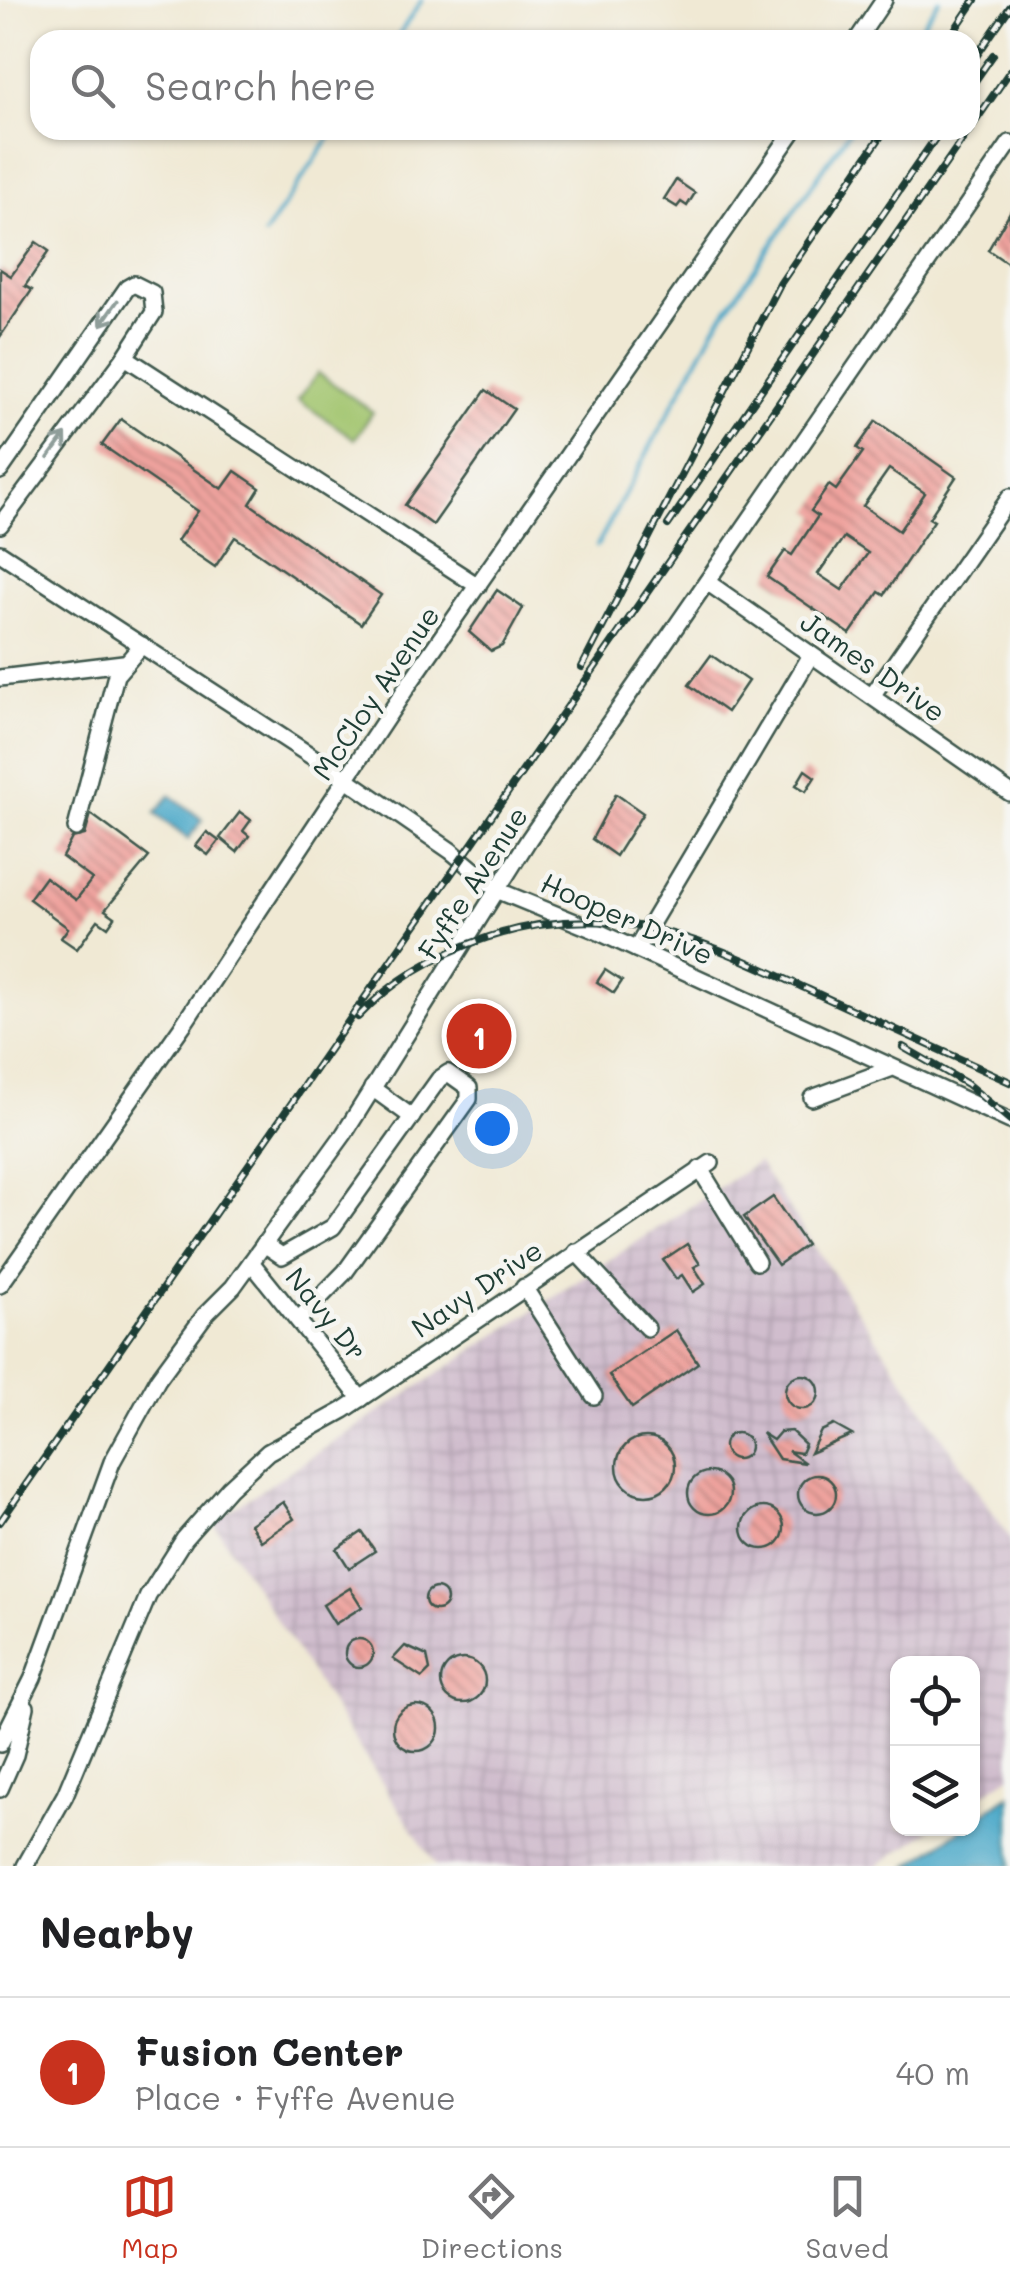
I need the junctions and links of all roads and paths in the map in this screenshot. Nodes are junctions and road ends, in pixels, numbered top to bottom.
1 (884, 0) edge
2 (864, 30) edge
3 (787, 140) edge
4 (1010, 143) edge
5 (125, 357) junction
6 (0, 471) edge
7 (1010, 497) edge
8 (0, 526) edge
9 (0, 553) edge
10 (707, 582) junction
11 (478, 586) junction
12 (142, 645) junction
13 (811, 655) junction
14 (123, 664) junction
15 (0, 678) edge
16 (872, 696) junction
17 (348, 780) junction
18 (1010, 792) edge
19 (76, 828) dead end
20 (499, 890) junction
21 (636, 949) junction
22 (890, 1068) junction
23 (372, 1088) junction
24 (812, 1098) dead end
25 (412, 1117) junction
26 (1010, 1121) edge
27 (264, 1244) junction
28 (576, 1252) junction
29 (251, 1262) junction
30 (757, 1262) dead end
31 (0, 1286) edge
32 (524, 1287) junction
33 (298, 1320) junction
34 (647, 1328) dead end
35 (594, 1396) dead end
36 (361, 1398) junction
37 (33, 1678) junction
38 (0, 1744) edge
39 (0, 1789) edge
40 (25, 1866) edge

1 - 2 street
3 - 11 street, McCloy Avenue
4 - 10 street, Fyffe Avenue
5 -> 6 street
8 -> 5 street
5 - 11 street
7 - 16 street
9 - 12 street, Hooper Drive
10 - 13 street, James Drive
10 - 20 street, Fyffe Avenue
11 - 17 street, McCloy Avenue
12 - 14 street
12 - 17 street, Hooper Drive
13 - 16 street, James Drive
13 - 21 street
14 - 15 street
14 - 19 street
16 - 18 street, James Drive
17 - 20 street, Hooper Drive
17 - 31 street, McCloy Avenue
20 - 21 street, Hooper Drive
20 - 23 street, Fyffe Avenue
21 - 22 street, Hooper Drive
22 - 24 street
22 - 26 street, Hooper Drive
23 - 25 street
23 - 27 street, Fyffe Avenue
25 - 27 street
25 - 33 street
27 - 29 street, Fyffe Avenue
28 - 30 street, Navy Drive
28 - 32 street, Navy Drive
28 - 34 street
29 - 33 street, Navy Dr
29 - 37 street, Fyffe Avenue
32 - 35 street
32 - 36 street, Navy Drive
33 - 36 street, Navy Dr
36 - 40 street, Navy Drive
37 - 38 street, Fyffe Avenue
37 - 39 street, Fyffe Avenue

